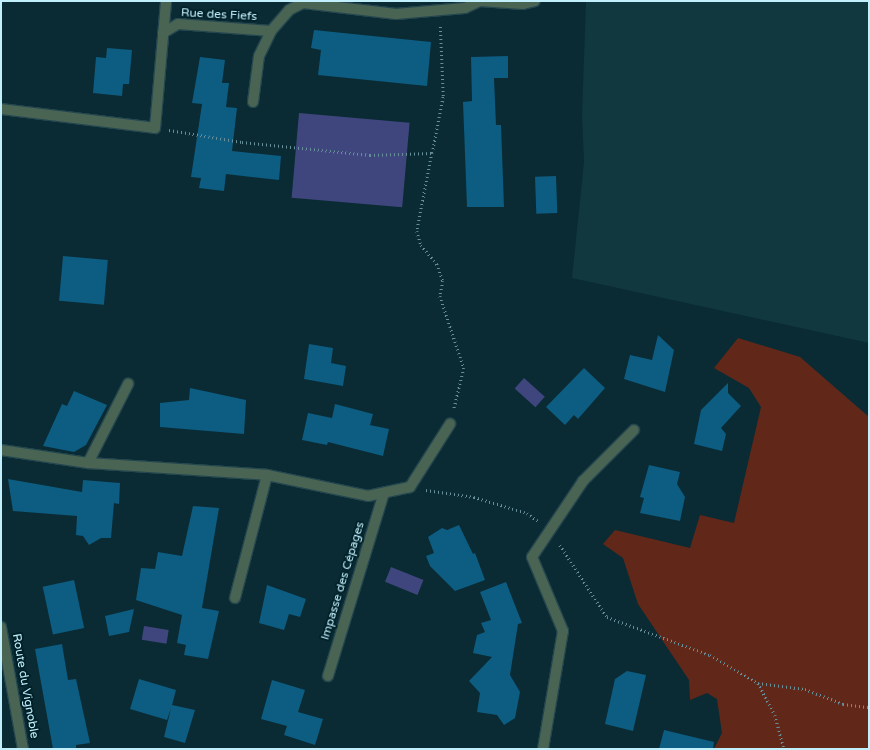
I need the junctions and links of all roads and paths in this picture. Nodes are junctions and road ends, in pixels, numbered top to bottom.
1 (166, 1) edge
2 (535, 1) edge
3 (440, 10) junction
4 (271, 31) junction
5 (163, 33) junction
6 (254, 102) dead end
7 (1, 109) edge
8 (154, 128) junction
9 (432, 153) junction
10 (128, 384) dead end
11 (450, 424) joint
12 (634, 430) dead end
13 (1, 450) edge
14 (88, 463) junction
15 (267, 475) junction
16 (410, 487) junction
17 (384, 493) junction
18 (551, 531) junction
19 (235, 598) dead end
20 (1, 627) edge
21 (328, 676) dead end
22 (758, 683) junction
23 (869, 708) edge
24 (23, 749) edge
25 (542, 749) edge
26 (784, 749) edge

1 - 5 street
2 - 3 street, Rue des Fiefs
3 - 4 street, Rue des Fiefs
3 - 9 path
4 - 5 street, Rue des Fiefs
4 - 6 street
5 - 8 street
7 - 8 street
8 - 9 path
9 - 11 path
10 - 14 street
11 - 16 street
12 - 18 street
13 - 14 street
14 - 15 street
15 - 17 street
15 - 19 street
16 - 17 street
16 - 18 path
17 - 21 street, Impasse des Cépages
18 - 22 path
18 - 25 street
20 - 24 street, Route du Vignoble
22 - 23 path
22 - 26 path

